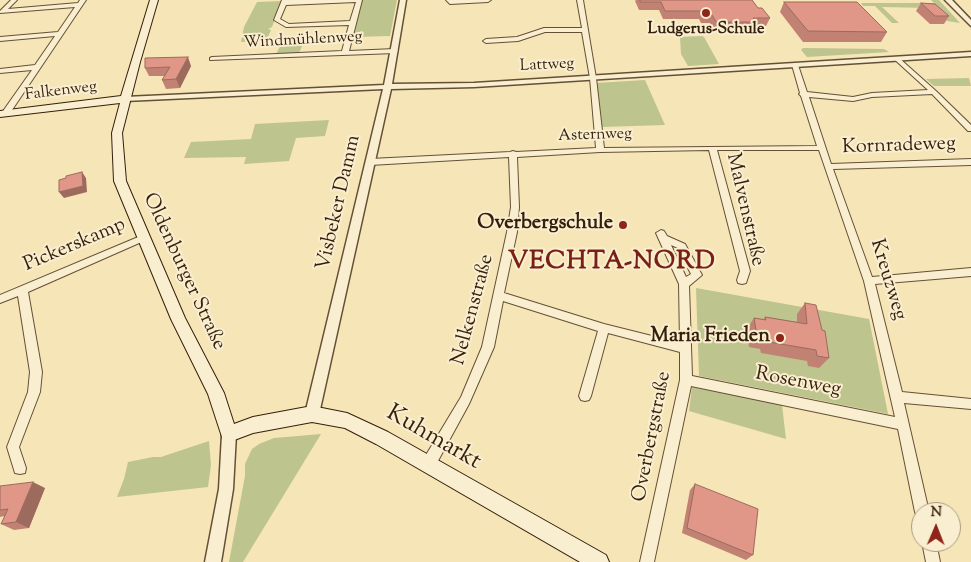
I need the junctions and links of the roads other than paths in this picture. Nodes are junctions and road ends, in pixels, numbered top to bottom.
1 (14, 0) edge
2 (154, 0) edge
3 (403, 0) edge
4 (488, 0) edge
5 (580, 0) edge
6 (948, 0) edge
7 (450, 1) edge
8 (285, 2) edge
9 (81, 3) edge
10 (2, 13) edge
11 (352, 23) junction
12 (971, 24) edge
13 (585, 30) junction
14 (59, 34) junction
15 (0, 39) edge
16 (486, 41) dead end
17 (395, 51) junction
18 (345, 53) junction
19 (971, 54) edge
20 (212, 59) dead end
21 (897, 59) junction
22 (795, 65) junction
23 (37, 67) junction
24 (0, 71) edge
25 (593, 78) junction
26 (388, 86) junction
27 (934, 92) junction
28 (803, 94) junction
29 (125, 99) junction
30 (2, 114) edge
31 (971, 129) edge
32 (712, 148) junction
33 (821, 148) junction
34 (600, 150) junction
35 (513, 153) junction
36 (370, 162) junction
37 (971, 162) edge
38 (828, 167) junction
39 (662, 236) dead end
40 (143, 238) junction
41 (971, 272) edge
42 (742, 280) dead end
43 (869, 280) junction
44 (22, 289) junction
45 (500, 296) junction
46 (0, 299) edge
47 (604, 328) junction
48 (686, 349) junction
49 (686, 380) junction
50 (585, 396) dead end
51 (897, 397) junction
52 (971, 404) edge
53 (312, 414) junction
54 (903, 424) junction
55 (229, 434) junction
56 (428, 465) junction
57 (20, 468) dead end
58 (920, 502) edge
59 (213, 562) edge
60 (599, 562) edge
61 (648, 562) edge

1 - 10 street
2 - 29 main road, Oldenburger Straße
3 - 17 street, Visbeker Damm
4 - 7 street
5 - 13 street
6 - 12 street
8 - 11 street
8 - 11 street
9 - 10 street
9 - 14 street
11 - 18 street
13 - 16 street
13 - 25 street
14 - 15 street
14 - 23 street
17 - 18 street, Windmühlenweg
17 - 26 street, Visbeker Damm
18 - 20 street, Windmühlenweg
19 - 21 street, Lattweg
21 - 22 street, Lattweg
21 - 27 street
22 - 25 street, Lattweg
22 - 28 street, Kreuzweg
23 - 24 street
23 - 30 street
25 - 26 street, Lattweg
25 - 34 street
26 - 29 street, Lattweg
26 - 36 street, Visbeker Damm
27 - 28 street
27 - 31 street
28 - 33 street, Kreuzweg
29 - 30 main road, Falkenweg
29 - 40 main road, Oldenburger Straße
32 - 33 street, Asternweg
32 - 34 street, Asternweg
32 - 42 street, Malvenstraße
33 - 38 street, Kreuzweg
34 - 35 street, Asternweg
35 - 36 street, Asternweg
35 - 45 street, Nelkenstraße
36 - 53 street, Visbeker Damm
37 - 38 street, Kornradeweg
38 - 43 street, Kreuzweg
39 - 48 street, Overbergstraße
40 - 44 street, Pickerskamp
40 - 55 main road, Oldenburger Straße
41 - 43 street
43 - 51 street, Kreuzweg
44 - 46 street, Pickerskamp
44 - 57 street, Pickerskamp
45 - 47 street
45 - 56 street, Nelkenstraße
47 - 48 street
47 - 50 street
48 - 49 street, Overbergstraße
49 - 54 street, Rosenweg
49 - 61 street, Overbergstraße
51 - 52 street
51 - 54 street, Kreuzweg
53 - 55 main road, Kuhmarkt
53 - 56 main road, Kuhmarkt
54 - 58 street, Kreuzweg
55 - 59 street, Oldenburger Straße
56 - 60 main road, Kuhmarkt

